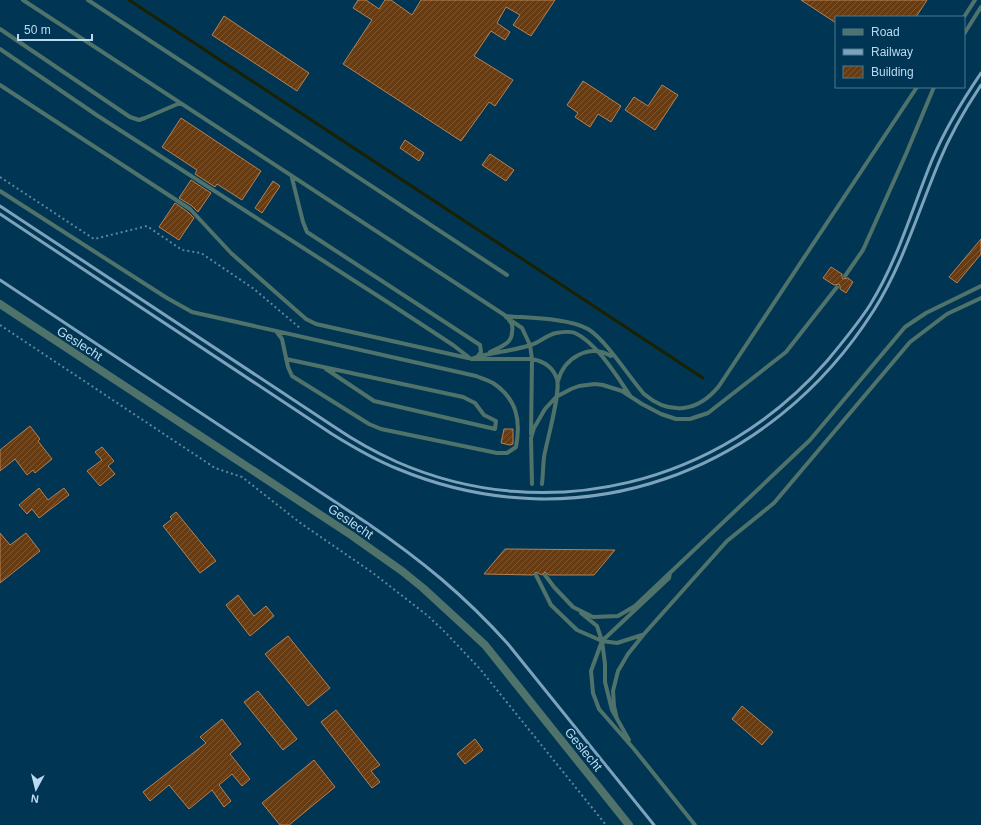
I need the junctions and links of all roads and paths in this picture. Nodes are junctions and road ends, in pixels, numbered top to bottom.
1 (23, 0) edge
2 (88, 0) edge
3 (975, 0) edge
4 (981, 7) edge
5 (965, 16) edge
6 (0, 29) edge
7 (965, 32) edge
8 (0, 49) edge
9 (0, 85) edge
10 (916, 88) edge
11 (934, 88) edge
12 (180, 104) junction
13 (0, 177) edge
14 (292, 178) junction
15 (0, 191) edge
16 (507, 275) dead end
17 (845, 276) dead end
18 (981, 286) edge
19 (836, 287) dead end
20 (981, 298) edge
21 (0, 304) edge
22 (506, 316) junction
23 (0, 325) edge
24 (302, 330) dead end
25 (276, 331) junction
26 (530, 345) junction
27 (598, 352) junction
28 (486, 354) junction
29 (478, 356) junction
30 (615, 358) junction
31 (286, 359) junction
32 (471, 359) junction
33 (532, 359) junction
34 (326, 369) junction
35 (558, 384) junction
36 (556, 397) junction
37 (632, 397) junction
38 (531, 438) junction
39 (532, 484) dead end
40 (542, 484) dead end
41 (670, 573) junction
42 (536, 575) dead end
43 (545, 575) dead end
44 (573, 606) junction
45 (644, 634) junction
46 (602, 641) junction
47 (617, 719) junction
48 (634, 749) junction
49 (606, 825) edge
50 (629, 825) edge
51 (695, 825) edge

1 - 12 lane
2 - 16 lane
3 - 5 lane
4 - 7 lane
6 - 12 lane
8 - 32 lane
9 - 32 lane
10 - 30 lane
11 - 17 lane
12 - 14 lane
13 - 24 path
14 - 22 lane
14 - 29 lane
15 - 25 lane
18 - 41 lane
19 - 37 lane
20 - 45 lane
21 - 50 street, Geslecht
22 - 26 lane
22 - 28 lane
22 - 30 lane
23 - 49 path
25 - 31 lane
25 - 31 lane
26 - 27 lane
26 - 28 lane
26 - 33 lane
27 - 30 lane
27 - 35 lane
27 - 37 lane
28 - 29 lane
29 - 32 lane
31 - 34 lane
32 - 33 lane
33 - 35 lane
33 - 38 lane
34 - 34 lane
35 - 36 lane
36 - 37 lane
36 - 38 lane
36 - 40 lane
38 - 39 lane
41 - 44 lane
41 - 46 lane
42 - 46 lane
43 - 44 lane
44 - 46 lane
45 - 46 lane
45 - 47 lane
46 - 47 lane
46 - 48 lane
47 - 48 lane
48 - 51 lane

